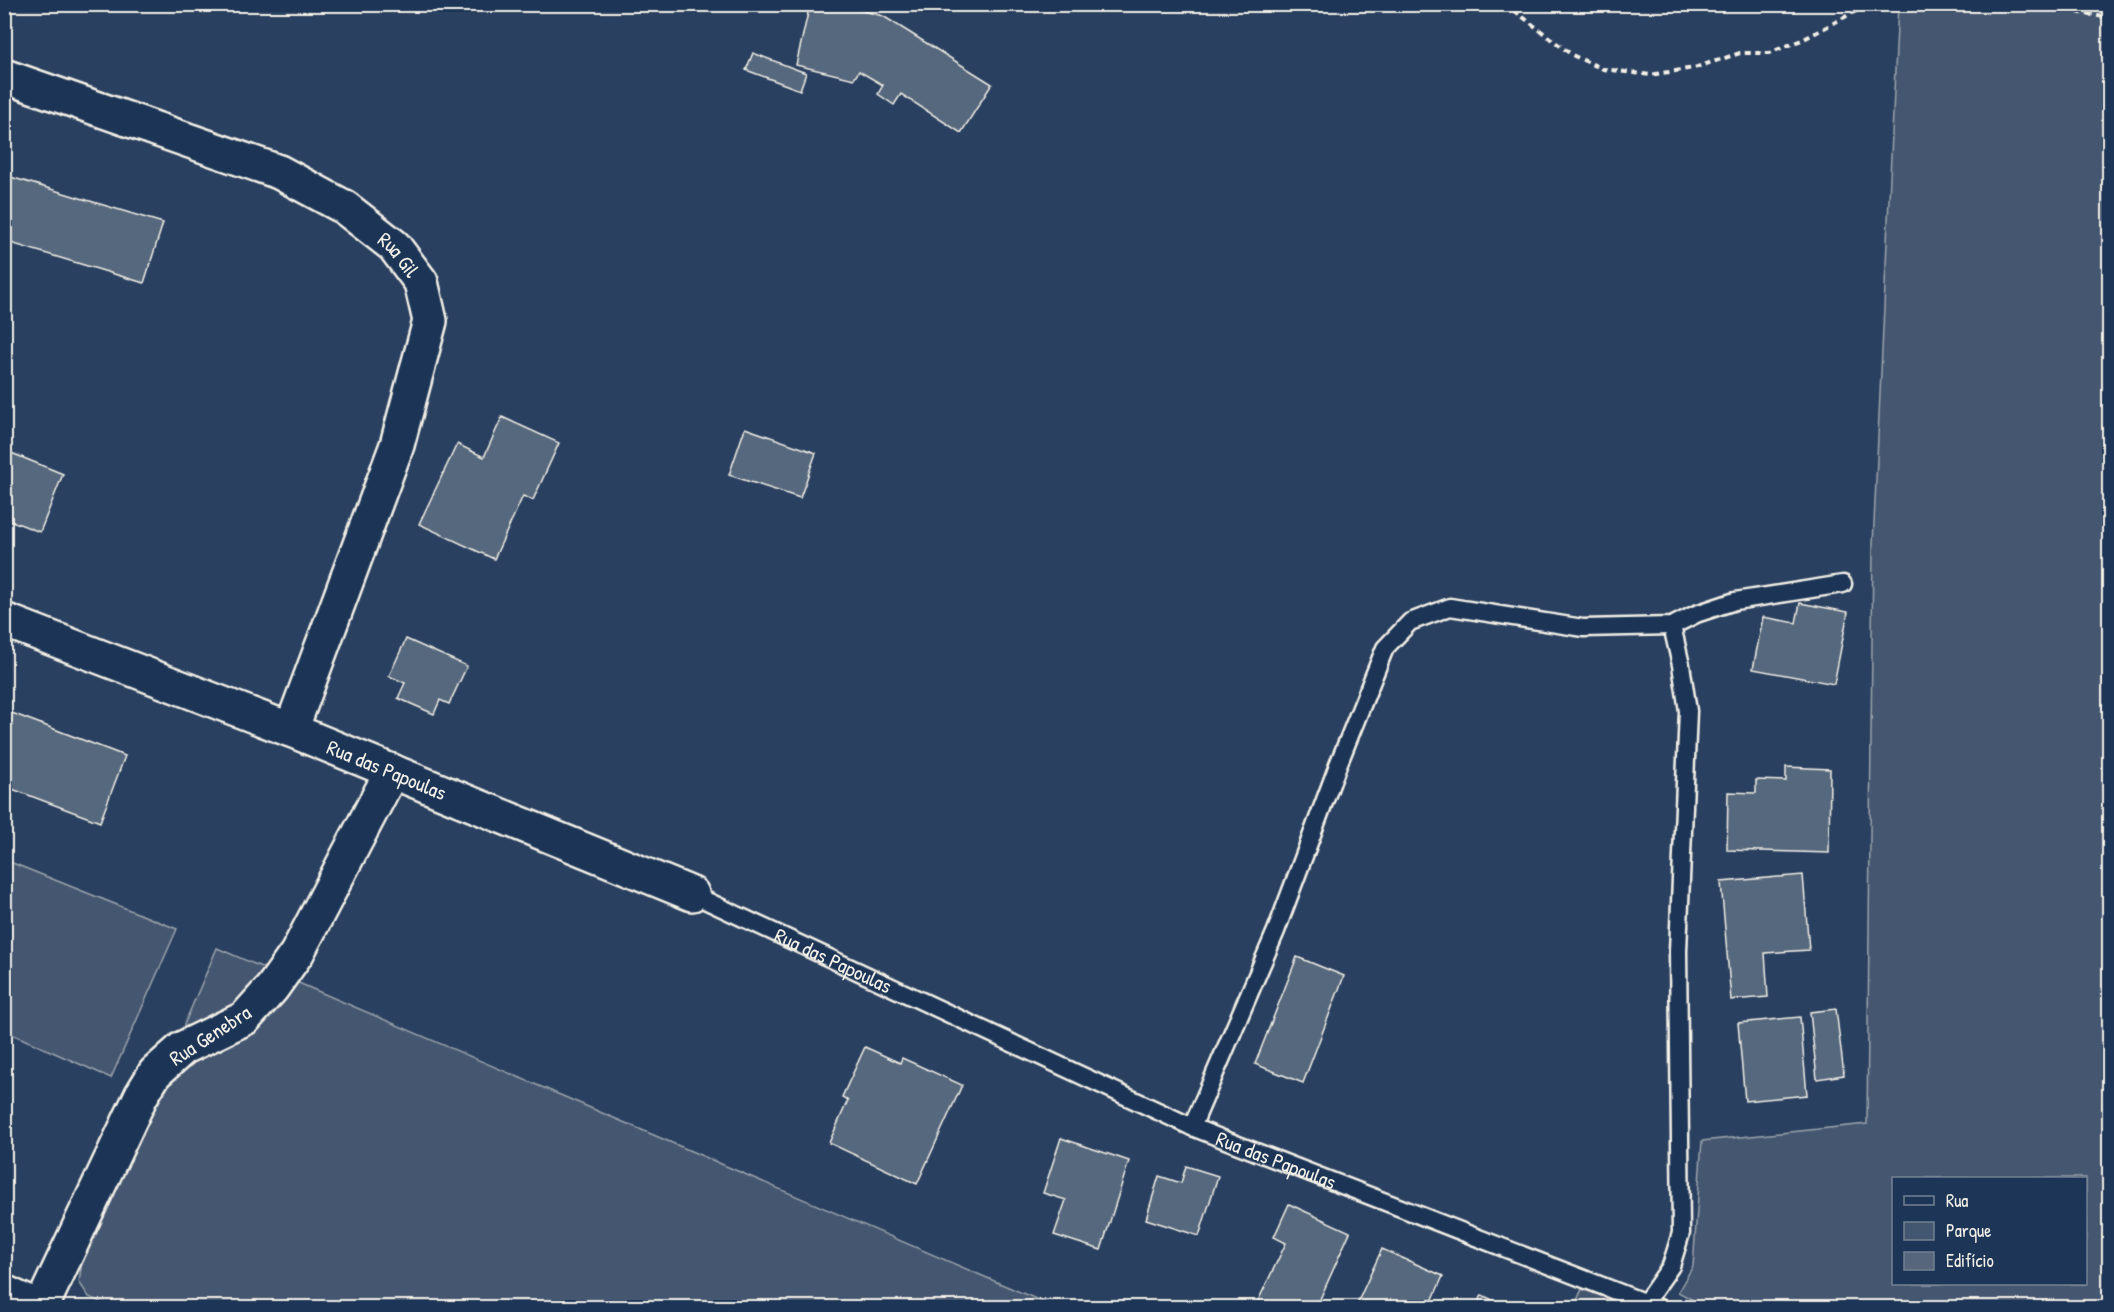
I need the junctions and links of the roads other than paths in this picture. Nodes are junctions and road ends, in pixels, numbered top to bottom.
1 (4, 76) edge
2 (1843, 584) dead end
3 (4, 620) edge
4 (1672, 627) junction
5 (291, 730) junction
6 (392, 771) junction
7 (692, 894) joint
8 (1192, 1127) junction
9 (4, 1292) edge
10 (1652, 1305) edge
11 (40, 1308) edge

1 - 5 street, Rua Gil
2 - 4 lane
3 - 5 street, Rua das Papoulas
4 - 8 lane
4 - 10 lane
5 - 6 street, Rua das Papoulas
6 - 7 street, Rua das Papoulas
6 - 11 street, Rua Genebra
7 - 8 lane, Rua das Papoulas
8 - 10 lane, Rua das Papoulas
9 - 11 street

